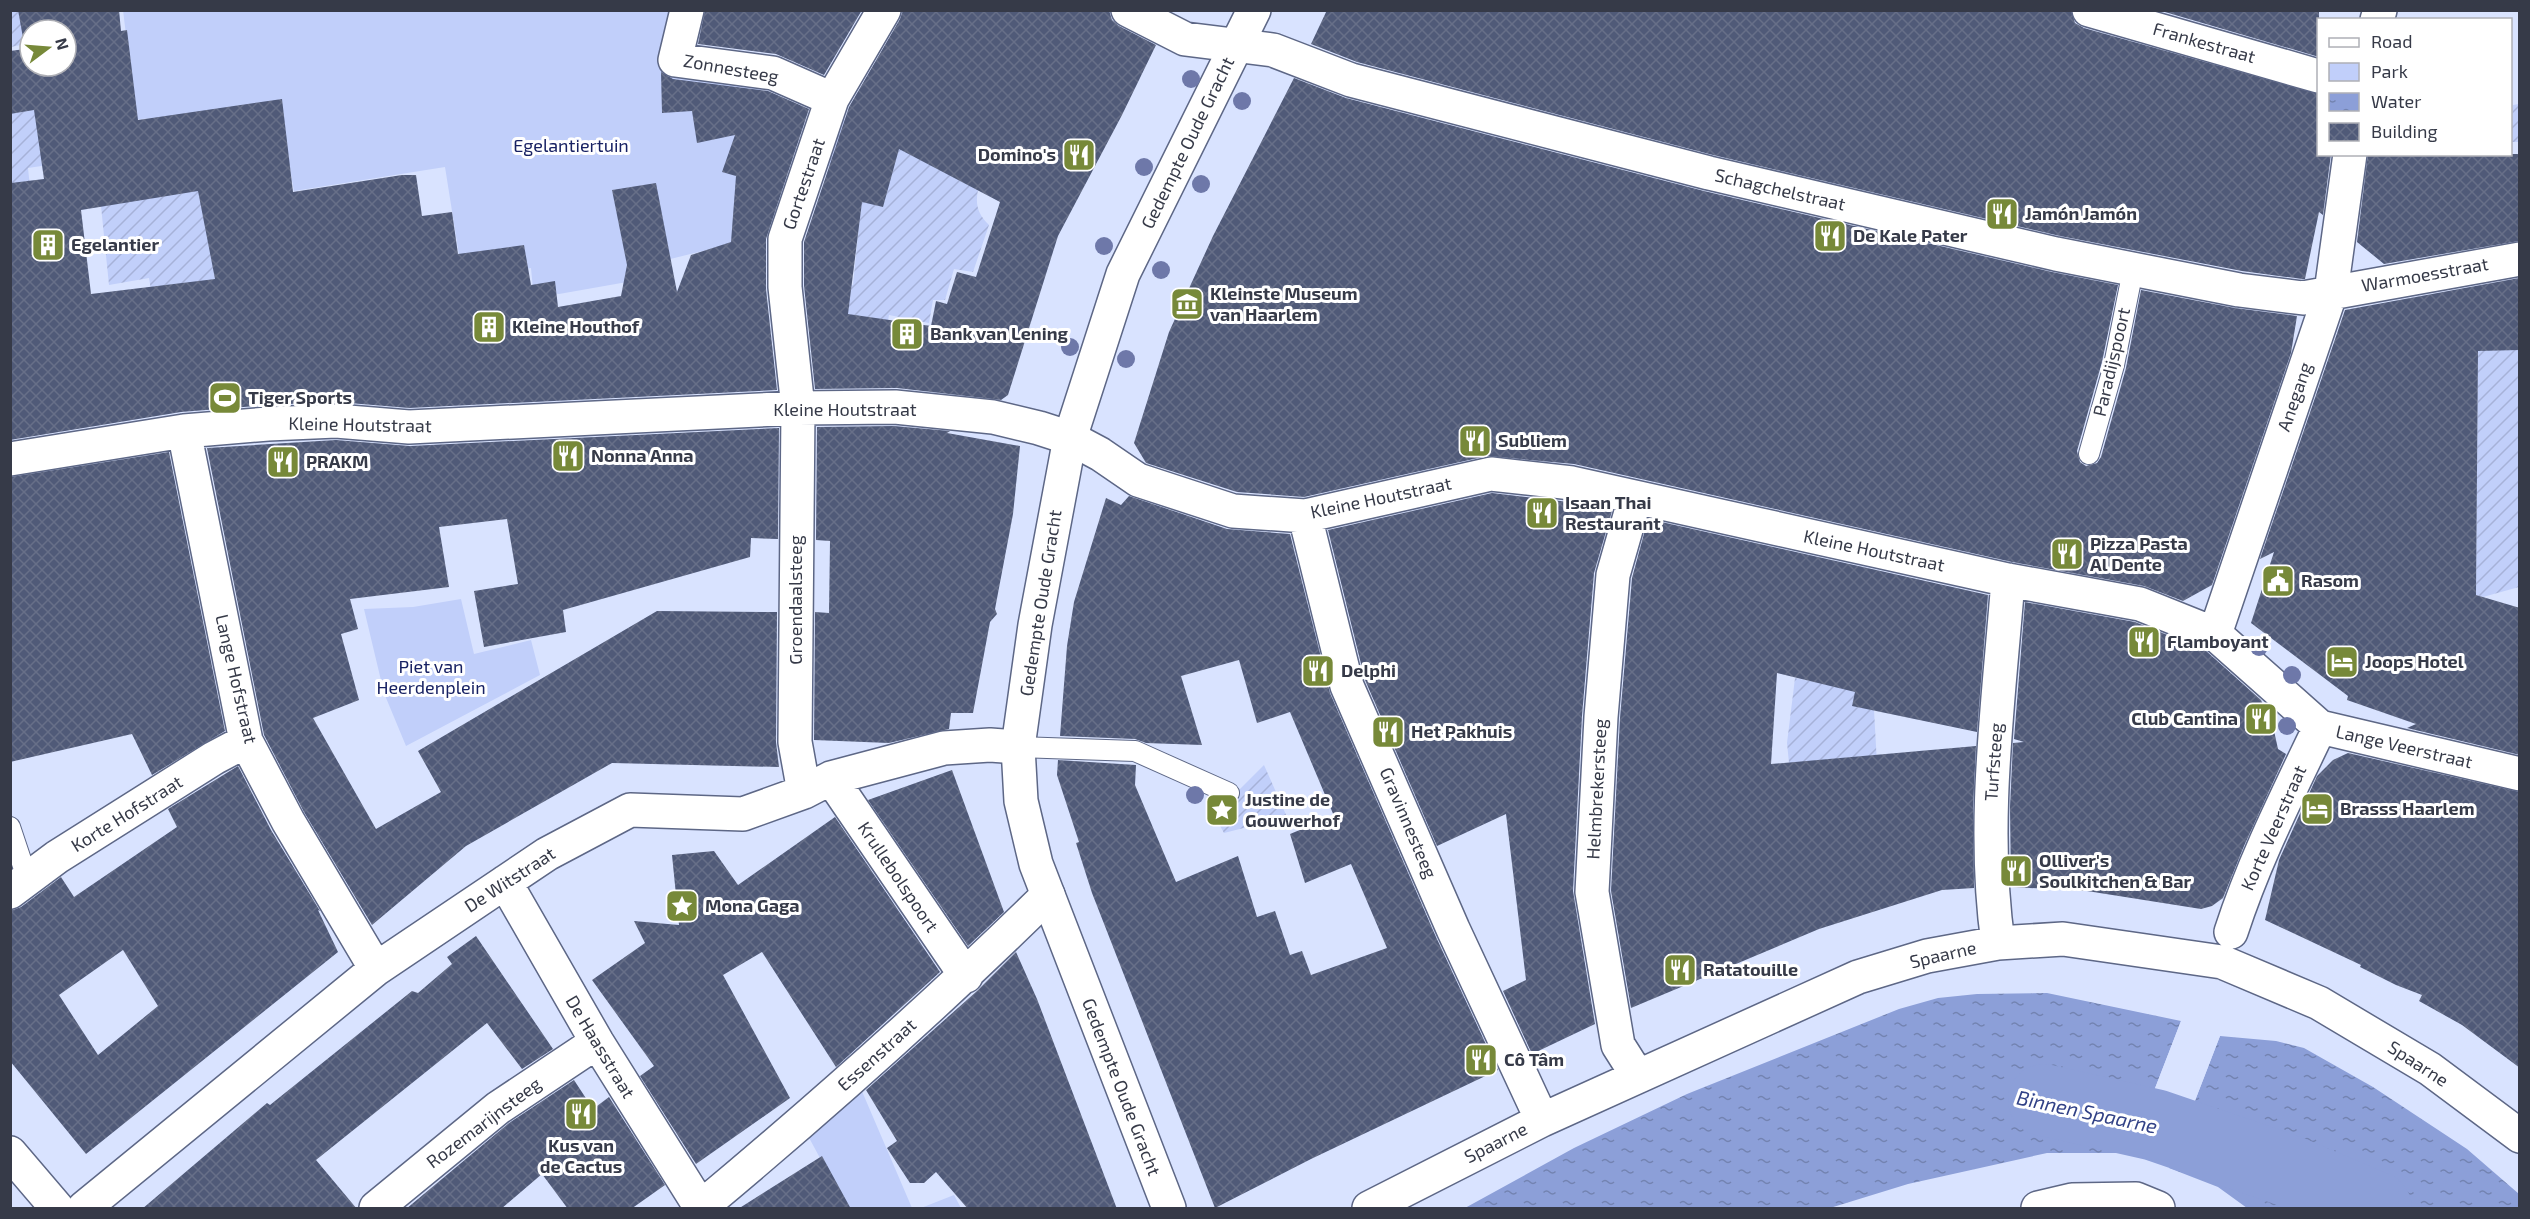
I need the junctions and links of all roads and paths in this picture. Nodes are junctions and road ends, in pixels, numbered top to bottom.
1 (687, 10) edge
2 (884, 10) edge
3 (1128, 10) edge
4 (1254, 10) edge
5 (2089, 10) edge
6 (1236, 44) junction
7 (2317, 75) edge
8 (832, 99) junction
9 (2350, 156) edge
10 (2520, 259) edge
11 (2133, 270) junction
12 (2331, 292) junction
13 (798, 408) junction
14 (184, 431) junction
15 (1070, 438) junction
16 (2089, 454) dead end
17 (10, 459) edge
18 (1635, 498) junction
19 (1305, 516) junction
20 (2008, 580) junction
21 (2215, 634) junction
22 (2320, 727) junction
23 (246, 741) junction
24 (1018, 747) junction
25 (2520, 774) edge
26 (817, 785) junction
27 (1228, 793) dead end
28 (10, 827) edge
29 (505, 882) junction
30 (19, 886) edge
31 (1048, 895) junction
32 (2231, 932) dead end
33 (1998, 943) junction
34 (376, 969) junction
35 (966, 976) junction
36 (597, 1042) junction
37 (1637, 1075) junction
38 (1542, 1120) junction
39 (2520, 1136) edge
40 (10, 1153) edge
41 (2142, 1205) edge
42 (701, 1208) edge
43 (57, 1209) edge
44 (84, 1209) edge
45 (376, 1209) edge
46 (1168, 1209) edge
47 (1369, 1209) edge
48 (2038, 1209) edge

1 - 8 street, Zonnesteeg
2 - 8 street, Gortestraat
3 - 6 street, Schagchelstraat
4 - 6 street, Gedempte Oude Gracht
5 - 7 street, Frankestraat
6 - 11 street, Schagchelstraat
6 - 15 street, Gedempte Oude Gracht
8 - 13 street, Gortestraat
9 - 12 street, Anegang
10 - 12 street, Warmoesstraat
11 - 12 street, Schagchelstraat
11 - 16 lane, Paradijspoort
12 - 21 street, Anegang
13 - 14 street, Kleine Houtstraat
13 - 15 street, Kleine Houtstraat
13 - 26 street, Groendaalsteeg
14 - 17 street, Kleine Houtstraat
14 - 23 street, Lange Hofstraat
15 - 19 street, Kleine Houtstraat
15 - 24 street, Gedempte Oude Gracht
18 - 19 street, Kleine Houtstraat
18 - 20 street, Kleine Houtstraat
18 - 37 street, Helmbrekersteeg
19 - 38 street, Gravinnesteeg
20 - 21 street, Kleine Houtstraat
20 - 33 street, Turfsteeg
21 - 22 street, Lange Veerstraat
22 - 25 street, Lange Veerstraat
22 - 32 street, Korte Veerstraat
23 - 30 street, Korte Hofstraat
23 - 34 street, Lange Hofstraat
24 - 26 street, De Witstraat
24 - 27 lane
24 - 31 street, Gedempte Oude Gracht
26 - 29 street, De Witstraat
26 - 35 street, Krullebolspoort
28 - 30 lane
29 - 34 street, De Witstraat
29 - 36 street, De Haasstraat
31 - 35 street, Essenstraat
31 - 46 street, Gedempte Oude Gracht
33 - 37 street, Spaarne
33 - 39 street, Spaarne
34 - 44 street, De Witstraat
35 - 42 street, Essenstraat
36 - 42 street, De Haasstraat
36 - 45 street, Rozemarijnsteeg
37 - 38 street, Spaarne
38 - 47 street, Spaarne
40 - 43 street
41 - 48 street

